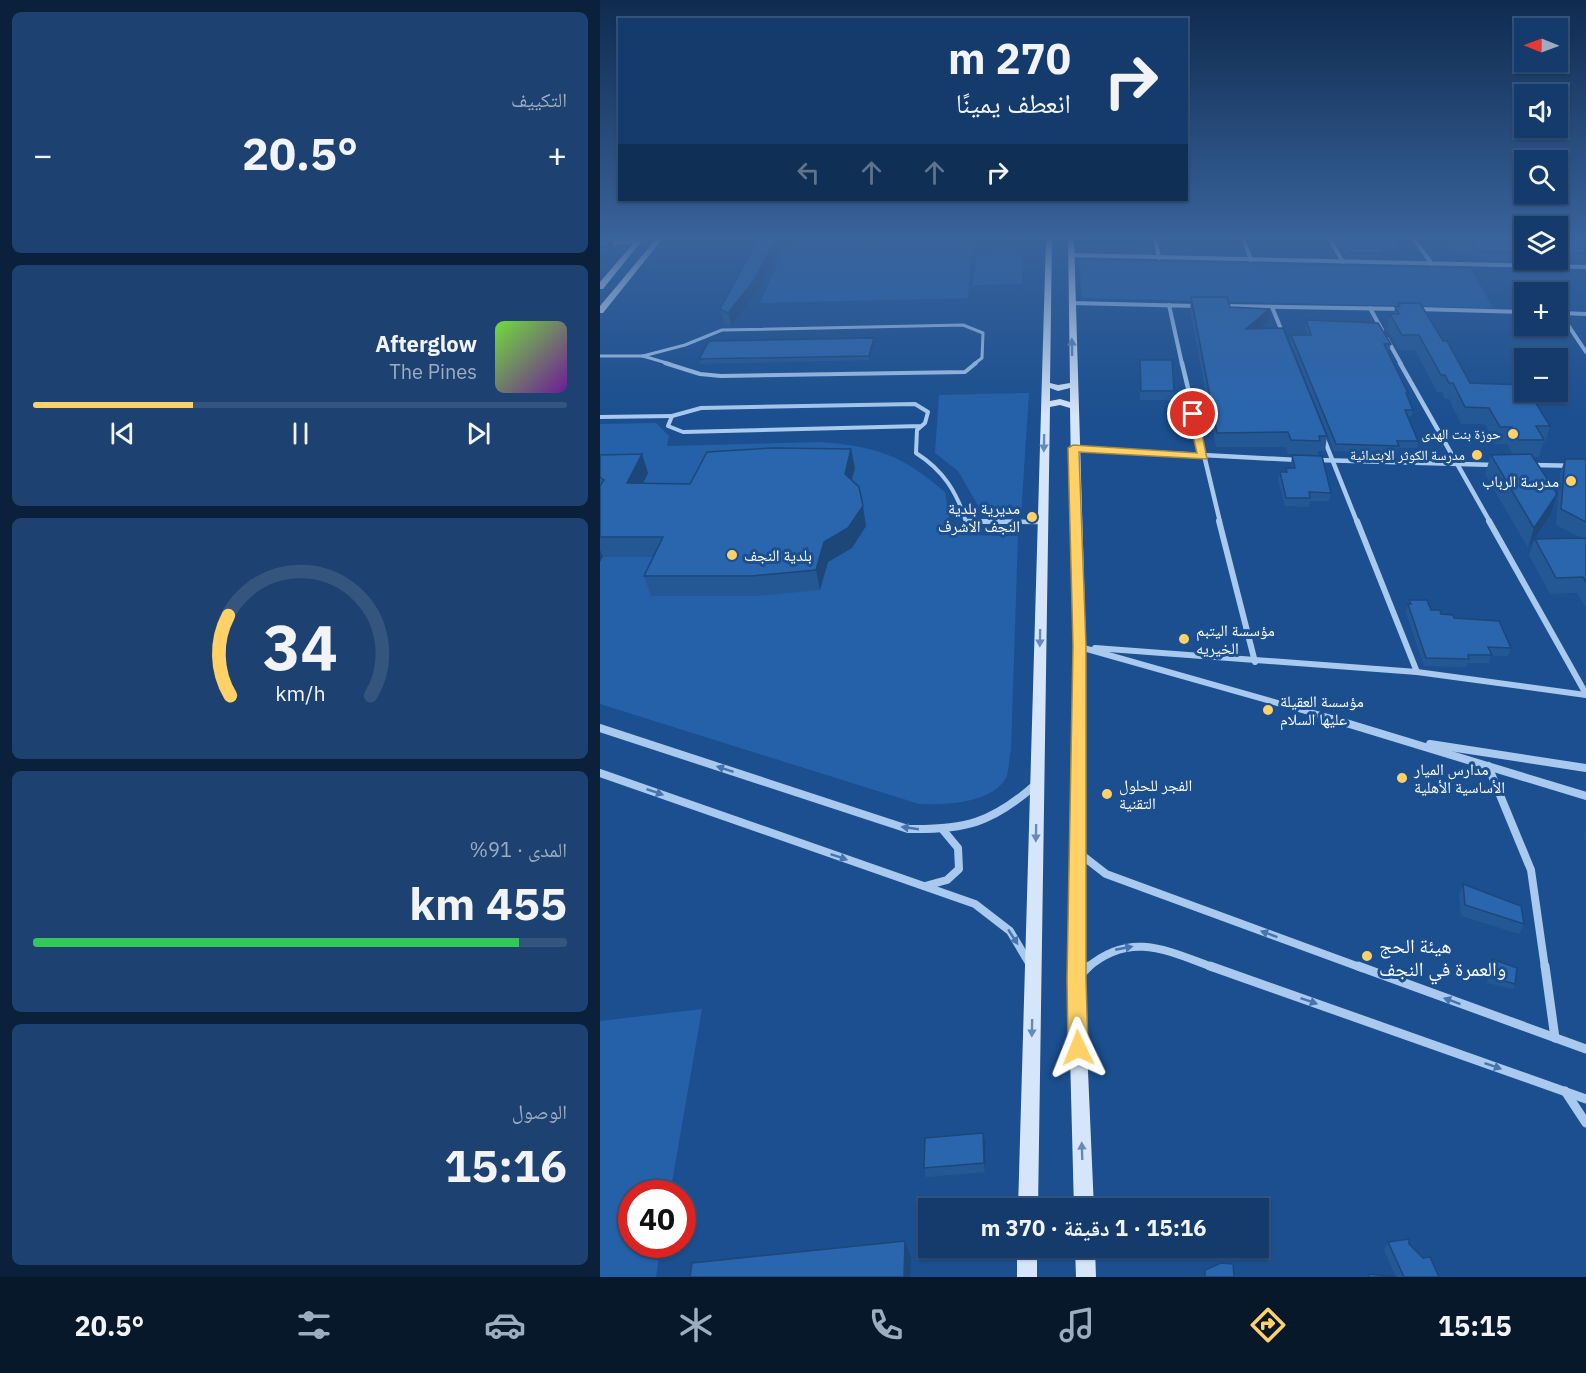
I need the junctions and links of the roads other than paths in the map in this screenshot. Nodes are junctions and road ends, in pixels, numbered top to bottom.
1 (1048, 298) edge
2 (1071, 298) edge
3 (609, 299) joint
4 (600, 301) edge
5 (1071, 303) junction
6 (1168, 305) junction
7 (1203, 306) edge
8 (1215, 306) edge
9 (1272, 307) junction
10 (1370, 308) junction
11 (600, 311) edge
12 (1514, 312) edge
13 (1568, 313) edge
14 (1586, 314) edge
15 (1568, 327) edge
16 (1285, 340) edge
17 (1586, 352) edge
18 (600, 356) edge
19 (643, 356) junction
20 (1046, 384) junction
21 (1072, 385) junction
22 (1045, 405) junction
23 (1073, 406) junction
24 (672, 416) junction
25 (600, 417) edge
26 (921, 426) junction
27 (1320, 428) edge
28 (1073, 448) junction
29 (1203, 457) junction
30 (1332, 461) junction
31 (1458, 465) junction
32 (1504, 465) edge
33 (1528, 465) edge
34 (1586, 466) edge
35 (1043, 522) junction
36 (1080, 646) junction
37 (1256, 662) junction
38 (1417, 672) junction
39 (1586, 695) edge
40 (600, 728) edge
41 (1412, 741) junction
42 (1488, 766) junction
43 (1586, 768) edge
44 (600, 773) edge
45 (1037, 782) junction
46 (1586, 796) edge
47 (944, 830) junction
48 (1079, 853) junction
49 (925, 886) junction
50 (1033, 971) junction
51 (1076, 979) junction
52 (1556, 1038) junction
53 (1586, 1049) edge
54 (1564, 1090) junction
55 (1586, 1099) edge
56 (1586, 1123) edge
57 (1028, 1198) edge
58 (1084, 1198) edge
59 (1028, 1258) edge
60 (1085, 1258) edge
61 (1027, 1276) edge
62 (1086, 1277) edge

1 - 20 street
2 - 5 street
3 - 4 street
3 - 11 street
5 - 6 street
21 -> 5 street
6 - 7 street
6 - 29 street
8 - 9 street
9 - 10 street
9 - 16 street
10 - 12 street
10 - 31 street
13 - 14 street
15 - 17 street
18 - 19 lane
19 - 19 lane
20 - 21 street
20 - 22 street
21 - 23 street
22 - 23 street
22 -> 35 street
23 - 28 street
24 - 25 lane
24 - 26 lane
24 - 26 lane
26 - 35 lane
27 - 30 street
28 - 29 street
28 - 36 street
29 - 30 street
29 - 37 street
30 - 31 street
30 - 38 street
31 - 32 street
31 - 39 street
33 - 34 street
35 -> 45 street
36 - 37 street
36 - 41 street
36 - 48 street
37 - 38 street
38 - 39 street
47 -> 40 street
41 - 42 street
41 - 43 street
42 - 46 street
42 - 52 street
44 -> 49 street
45 - 47 street
45 -> 50 street
47 - 49 street
48 - 51 street
52 -> 48 street
49 -> 50 street
50 -> 57 street
51 -> 54 street
58 -> 51 street
52 - 53 street
54 - 55 street
54 - 56 street
59 - 61 street
60 - 62 street

